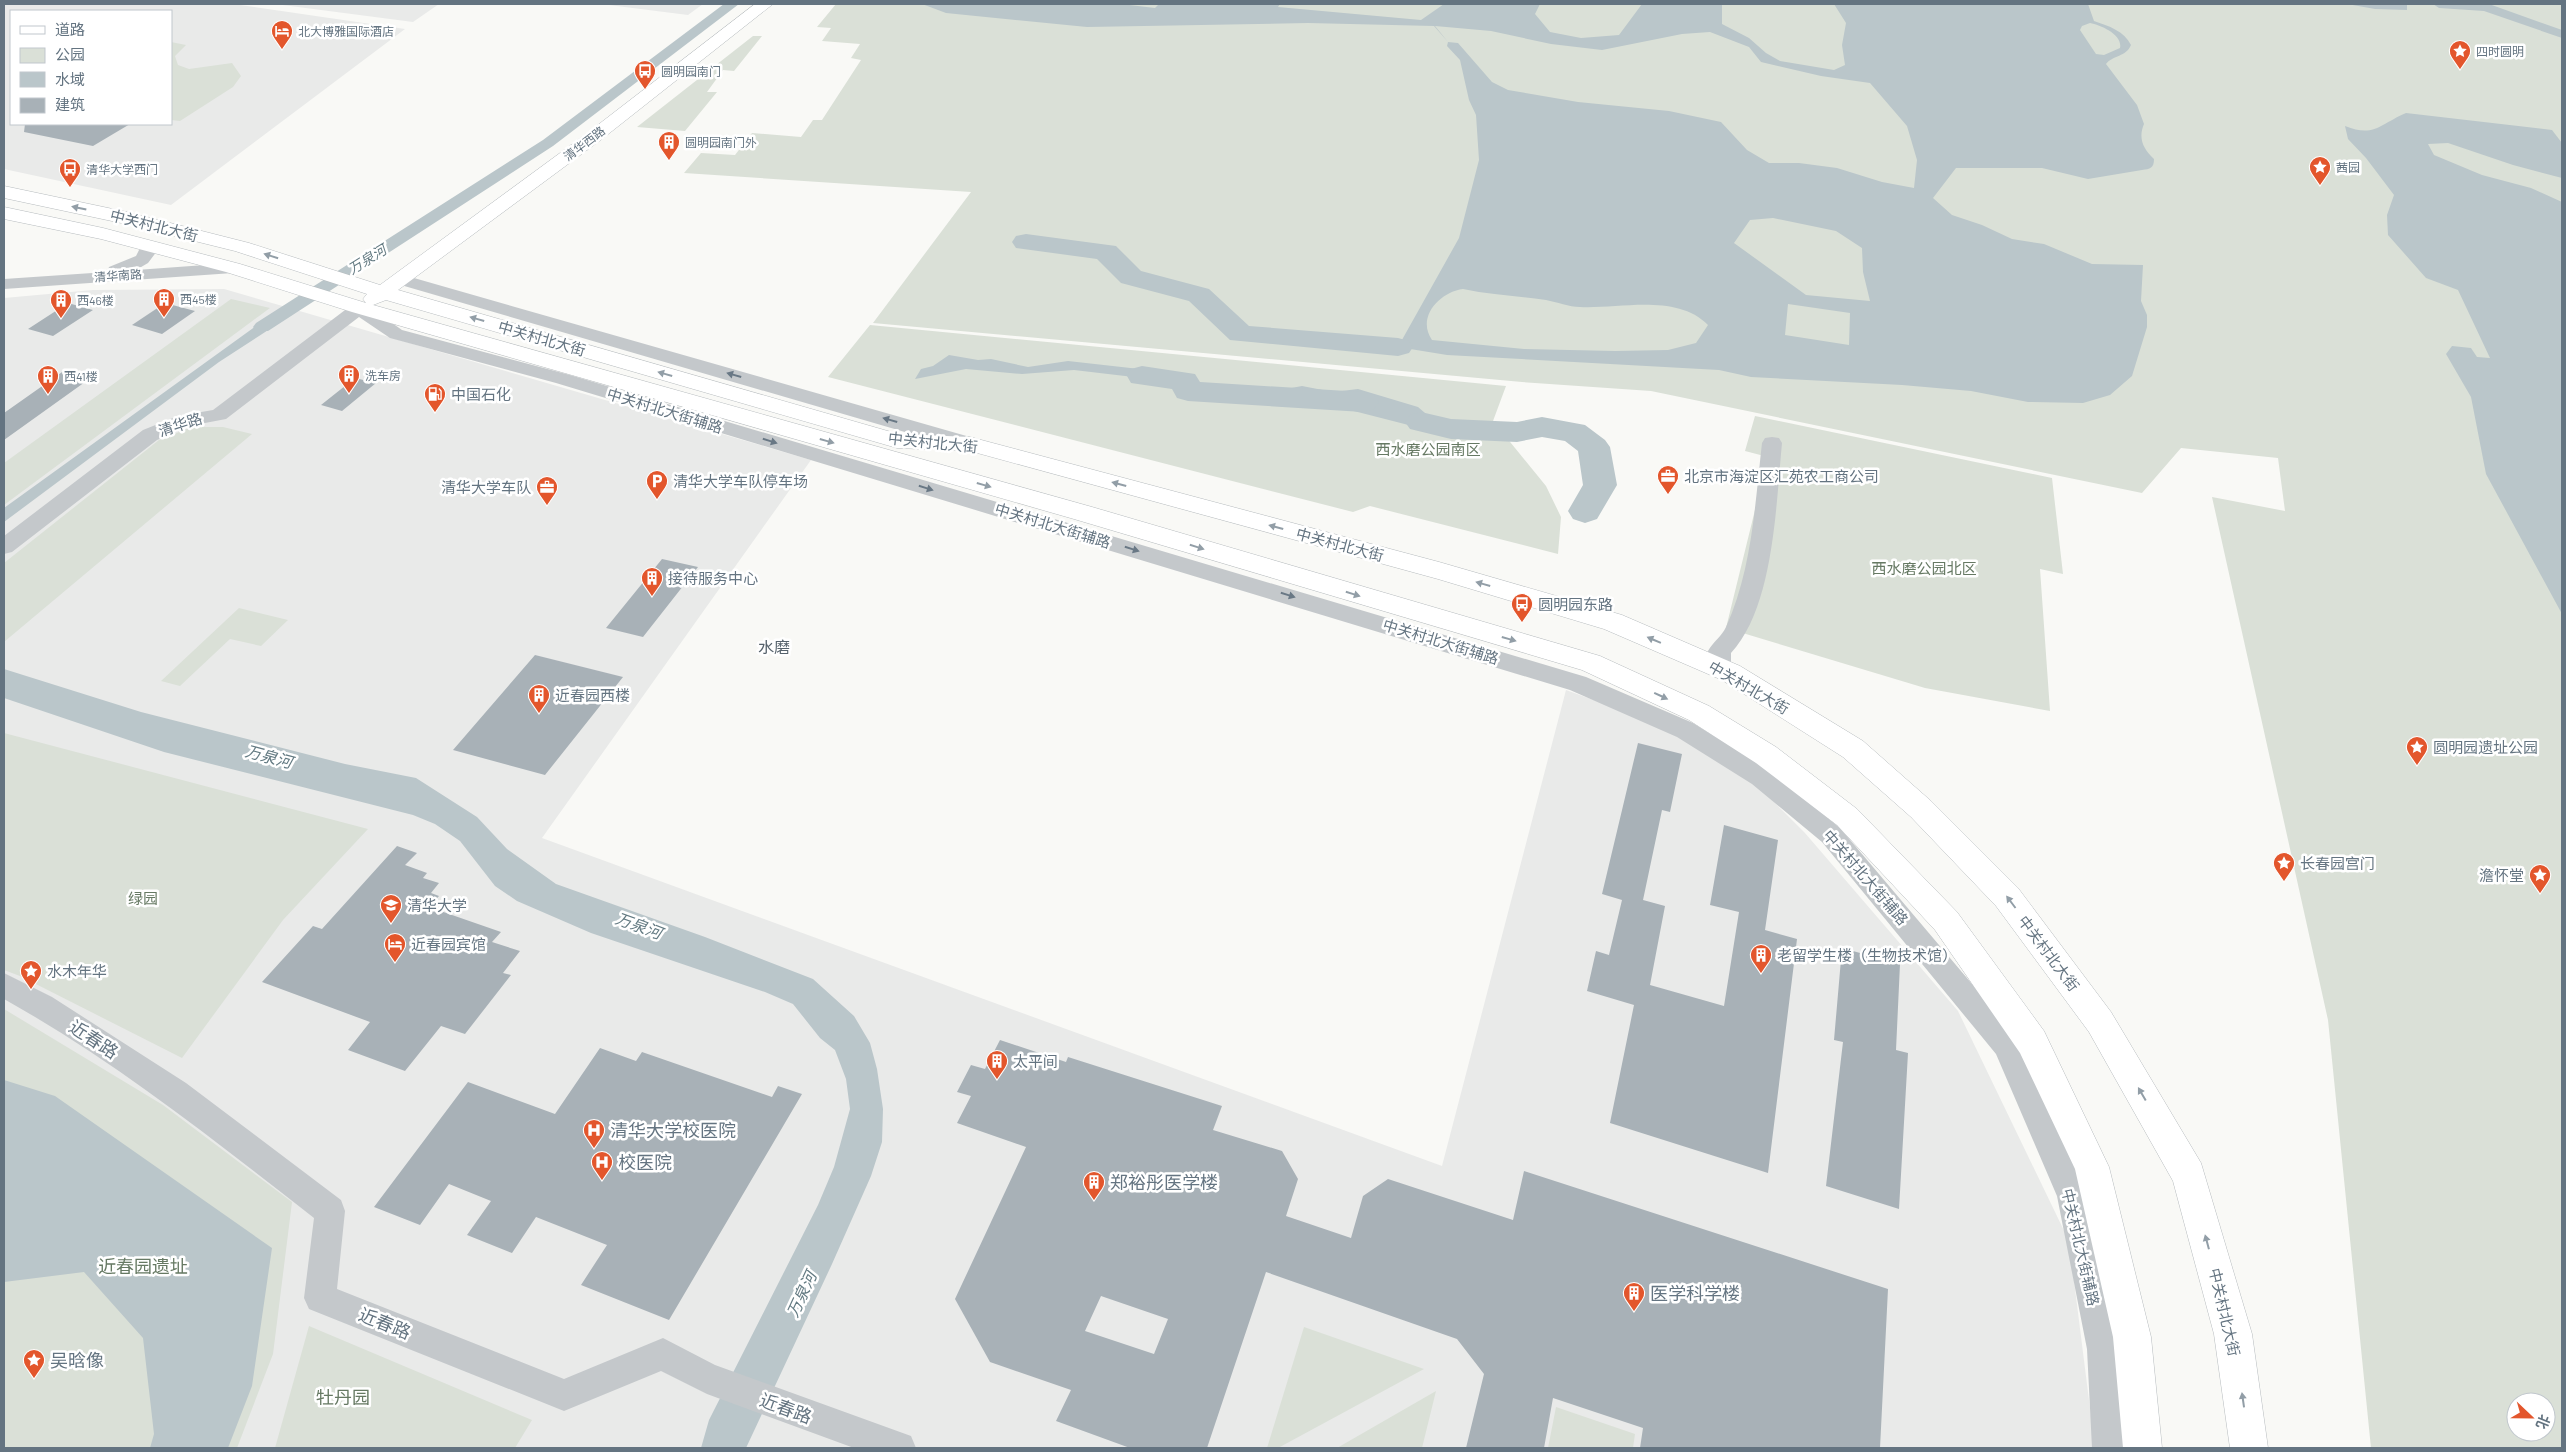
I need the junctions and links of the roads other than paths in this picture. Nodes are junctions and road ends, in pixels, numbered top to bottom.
1 (765, 4) edge
2 (4, 192) edge
3 (4, 214) edge
4 (149, 246) junction
5 (233, 268) junction
6 (91, 277) junction
7 (400, 279) junction
8 (4, 284) edge
9 (365, 294) junction
10 (579, 331) junction
11 (608, 357) junction
12 (1772, 443) dead end
13 (970, 444) junction
14 (4, 547) edge
15 (1720, 668) junction
16 (4, 985) edge
17 (899, 1448) edge
18 (2108, 1448) edge
19 (2143, 1448) edge
20 (2250, 1448) edge

1 - 7 main road, 清华西路
9 -> 2 main road, 中关村北大街
3 - 4 main road, 中关村北大街
4 - 5 main road, 中关村北大街
4 - 6 street
5 - 6 street, 清华南路
5 - 9 main road, 中关村北大街
6 - 8 street, 清华南路
7 - 9 main road, 清华西路
7 - 10 street
11 -> 9 main road, 中关村北大街
9 - 14 street, 清华路
9 -> 18 street, 中关村北大街辅路
9 -> 19 main road, 中关村北大街
10 - 11 main road
13 -> 10 street
13 -> 11 main road, 中关村北大街
12 - 15 street
15 -> 13 main road, 中关村北大街
20 -> 15 main road, 中关村北大街
16 - 17 street, 近春路

